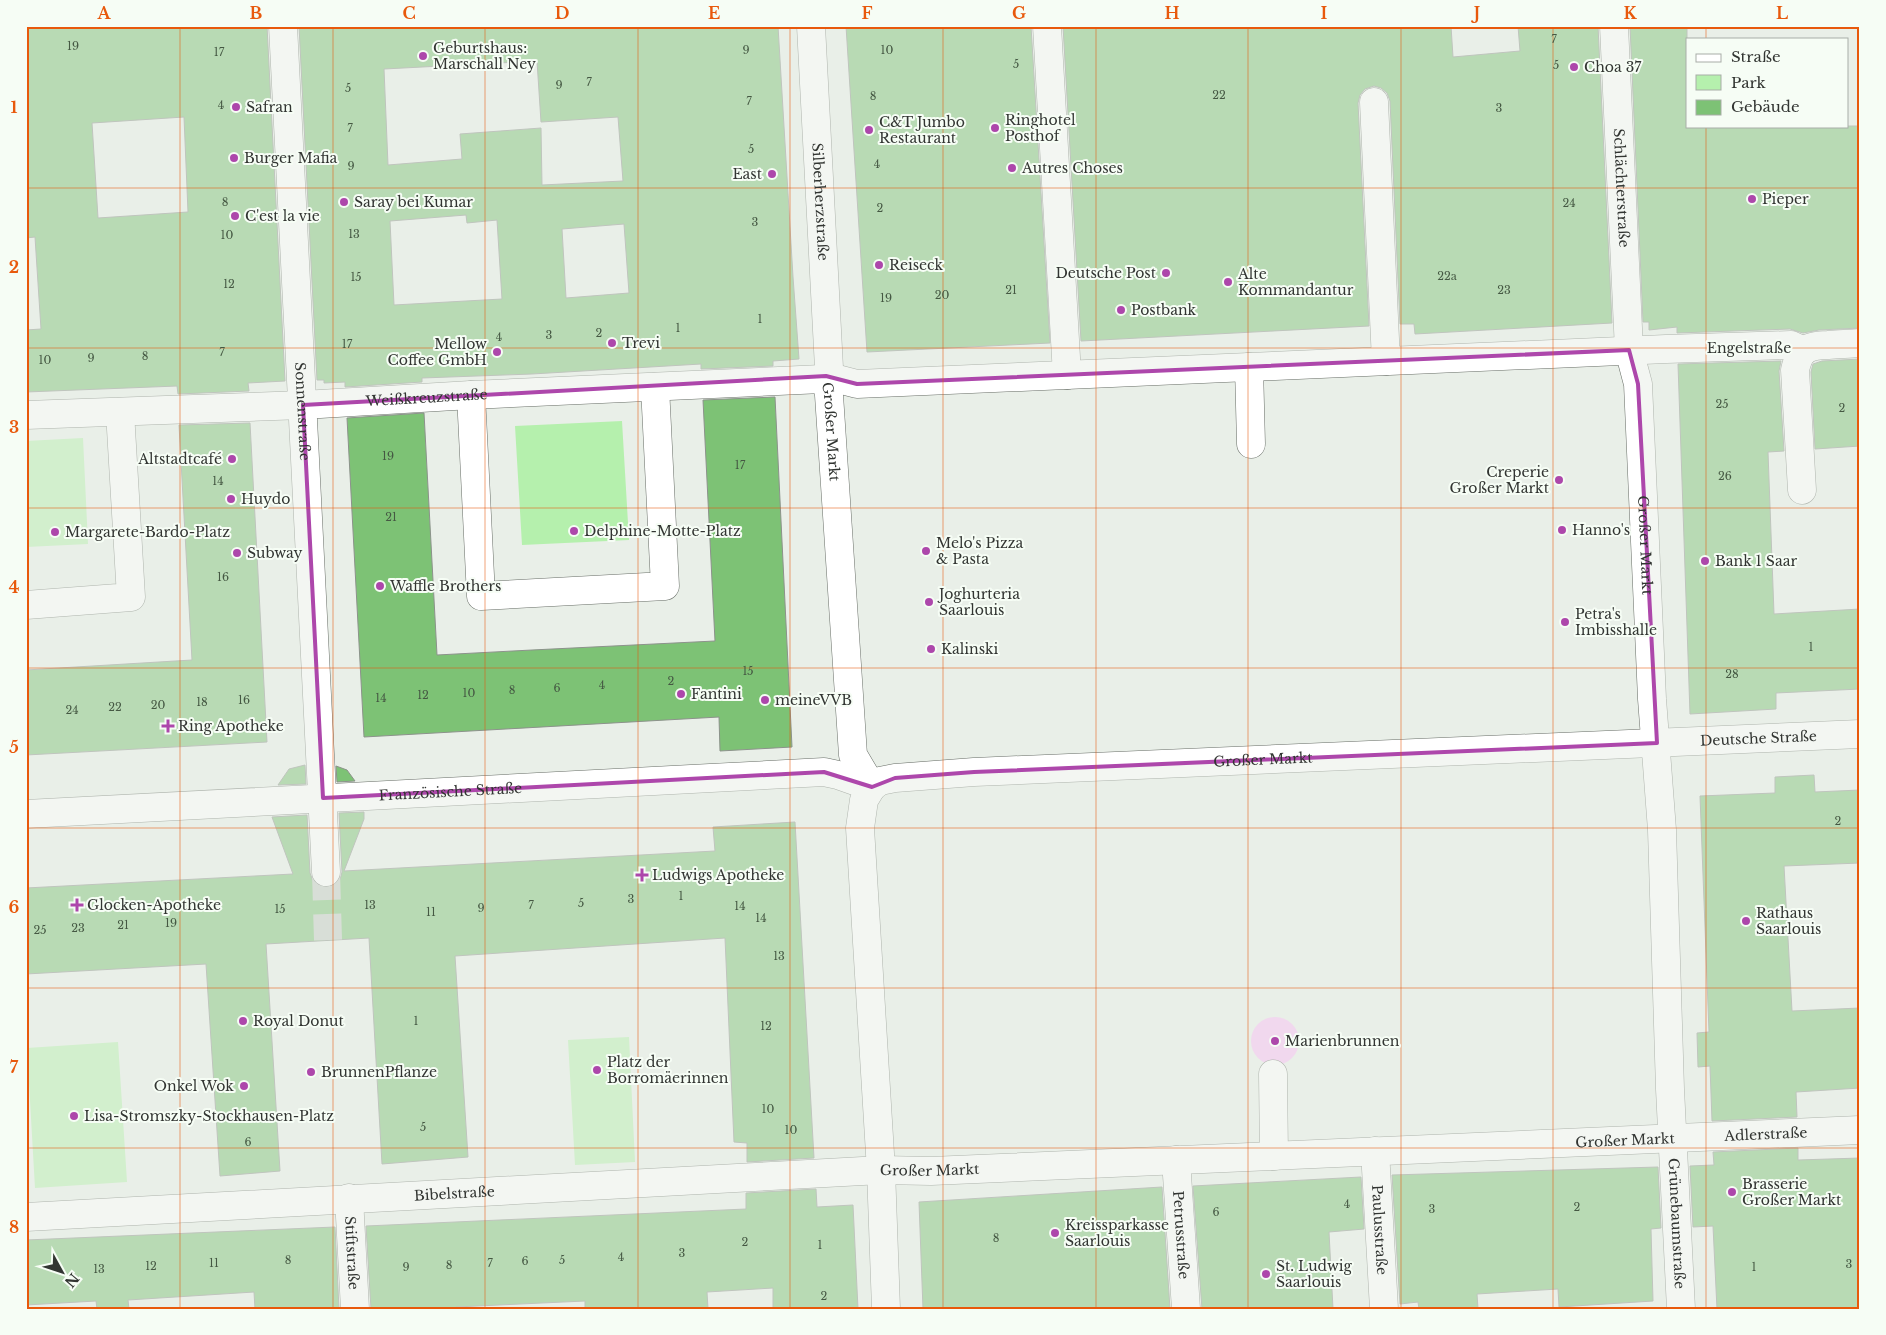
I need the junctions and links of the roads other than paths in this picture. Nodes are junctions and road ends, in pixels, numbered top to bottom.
1 (283, 26) edge
2 (811, 26) edge
3 (1047, 26) edge
4 (1614, 26) edge
5 (1374, 102) dead end
6 (1860, 344) edge
7 (1666, 349) joint
8 (1629, 350) junction
9 (1804, 351) junction
10 (1386, 361) junction
11 (1249, 367) junction
12 (1068, 375) junction
13 (826, 376) junction
14 (655, 388) junction
15 (472, 395) junction
16 (303, 405) junction
17 (120, 412) junction
18 (26, 415) edge
19 (1252, 444) dead end
20 (1802, 490) dead end
21 (26, 605) edge
22 (1860, 734) edge
23 (1657, 743) junction
24 (872, 787) junction
25 (323, 798) junction
26 (26, 814) edge
27 (326, 872) tunnel mouth
28 (1273, 1074) dead end
29 (1860, 1130) edge
30 (1672, 1138) junction
31 (1374, 1152) junction
32 (1274, 1156) junction
33 (1176, 1160) junction
34 (881, 1170) junction
35 (349, 1198) junction
36 (26, 1216) edge
37 (355, 1309) edge
38 (886, 1309) edge
39 (1186, 1309) edge
40 (1384, 1309) edge
41 (1681, 1309) edge

1 - 16 street, Sonnenstraße
2 - 13 street, Silberherzstraße
3 - 12 street
4 - 8 street, Schlächterstraße
5 - 10 street
6 - 9 street, Engelstraße
7 - 8 street, Großer Markt
7 - 9 street, Engelstraße
8 - 10 street, Großer Markt
8 - 23 street, Großer Markt
9 - 20 street
10 - 11 street, Großer Markt
11 - 12 street, Großer Markt
11 - 19 street
12 - 13 street, Großer Markt
13 - 14 street, Weißkreuzstraße
13 - 24 street, Großer Markt
14 - 15 street, Weißkreuzstraße
14 - 15 street
15 - 16 street, Weißkreuzstraße
16 - 17 street, Weißkreuzstraße
16 - 25 street, Sonnenstraße
17 - 18 street, Weißkreuzstraße
17 - 21 street
22 - 23 street, Deutsche Straße
23 - 24 street, Großer Markt
23 - 30 street, Großer Markt
24 - 25 street, Französische Straße
24 - 34 street, Großer Markt
25 - 26 street, Französische Straße
25 - 27 street
28 - 32 street
29 - 30 street, Adlerstraße
30 - 31 street, Großer Markt
30 - 41 street, Grünebaumstraße
31 - 32 street, Großer Markt
31 - 40 street, Paulusstraße
32 - 33 street, Großer Markt
33 - 34 street, Großer Markt
33 - 39 street, Petrusstraße
34 - 35 street, Bibelstraße
34 - 38 street
35 - 36 street, Bibelstraße
35 - 37 street, Stiftstraße

